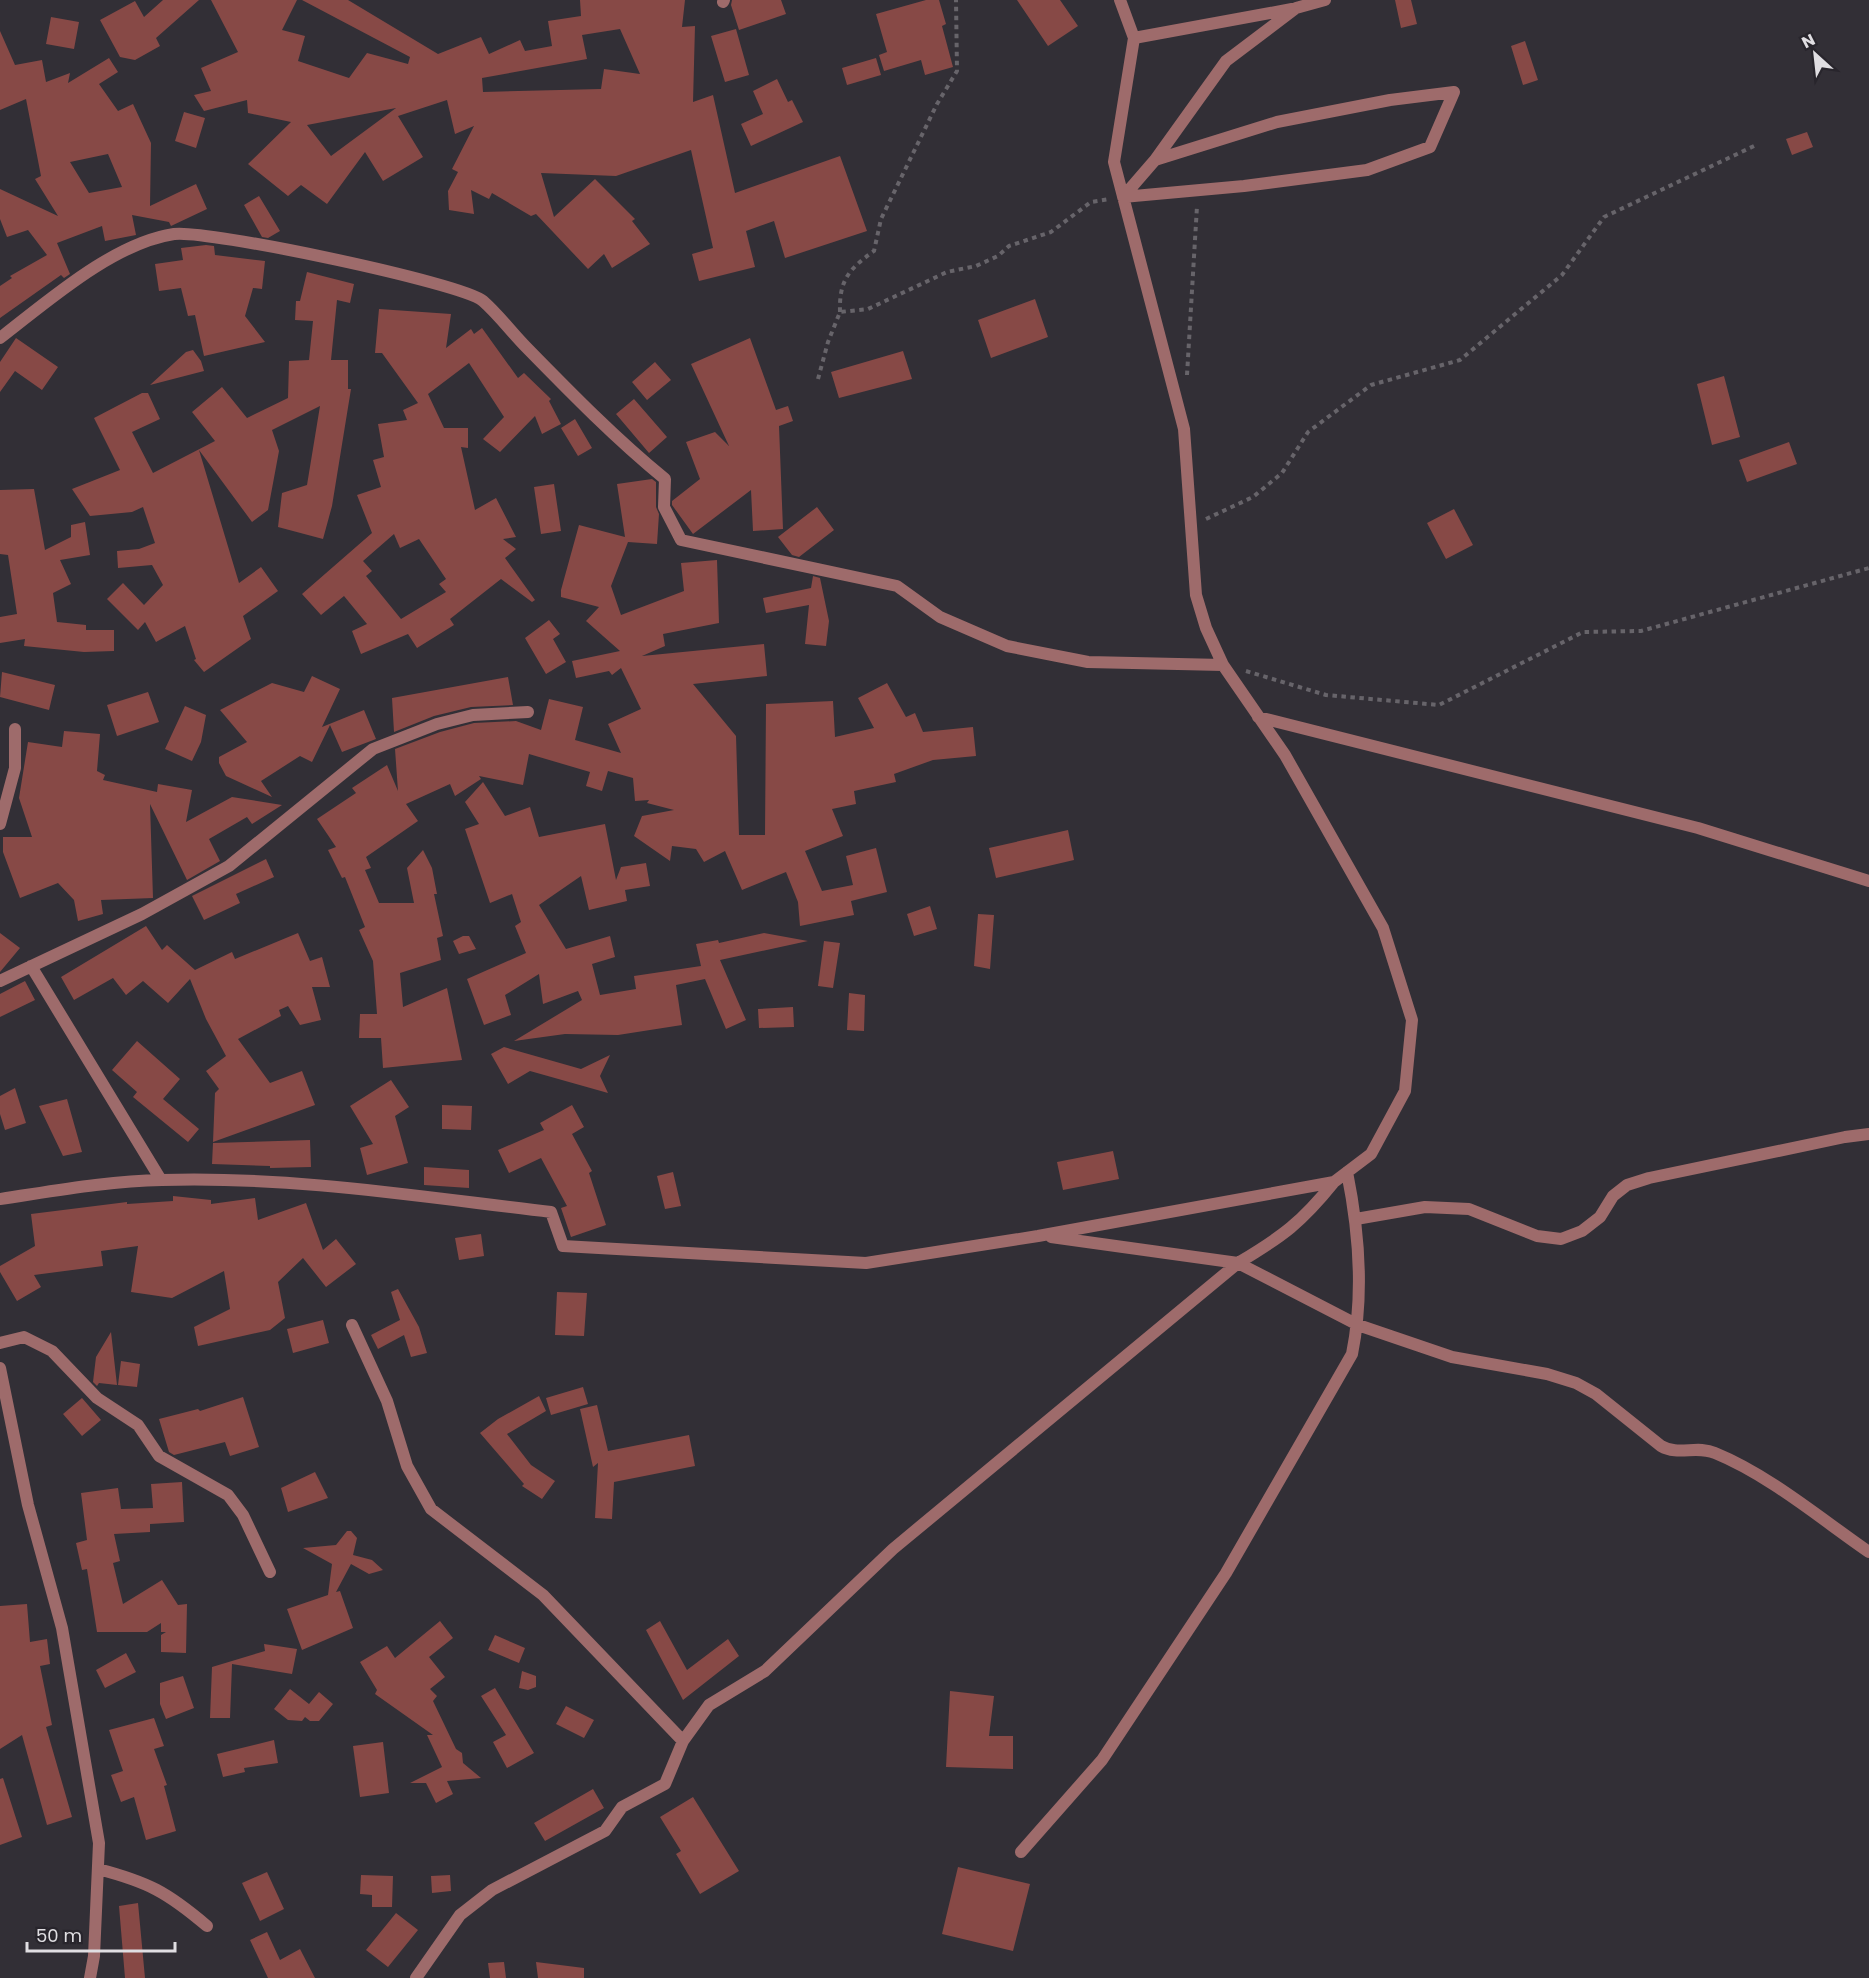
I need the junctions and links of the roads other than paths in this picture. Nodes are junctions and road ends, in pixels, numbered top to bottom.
1 (1120, 0) edge
2 (1326, 0) edge
3 (1296, 8) junction
4 (1134, 38) junction
5 (1155, 160) junction
6 (1123, 197) junction
7 (0, 338) edge
8 (1223, 665) junction
9 (528, 712) dead end
10 (1258, 717) junction
11 (15, 729) dead end
12 (0, 824) edge
13 (1869, 881) edge
14 (31, 966) junction
15 (0, 981) edge
16 (1869, 1134) edge
17 (1347, 1172) junction
18 (161, 1180) junction
19 (1334, 1182) junction
20 (0, 1199) edge
21 (1356, 1219) junction
22 (1038, 1236) junction
23 (1238, 1263) junction
24 (352, 1325) dead end
25 (1358, 1325) junction
26 (0, 1343) edge
27 (0, 1368) edge
28 (1869, 1552) edge
29 (270, 1572) dead end
30 (683, 1741) junction
31 (1022, 1852) dead end
32 (98, 1869) junction
33 (207, 1926) dead end
34 (90, 1978) edge
35 (416, 1978) edge

1 - 4 street
2 - 3 street
3 - 4 street
3 - 5 street
4 - 6 street
5 - 6 street
5 - 6 street
6 - 8 street
7 - 8 street
8 - 10 street
9 - 14 street
10 - 13 street
10 - 17 street
11 - 12 street
14 - 15 street
14 - 18 street
16 - 21 street
17 - 19 street
17 - 21 street
18 - 20 street
18 - 22 street
19 - 22 street
19 - 23 street
21 - 25 street
22 - 23 street
23 - 25 street
23 - 30 street
24 - 30 street
25 - 28 street
25 - 31 street
26 - 29 street
27 - 32 street
30 - 35 street
32 - 33 street
32 - 34 street

